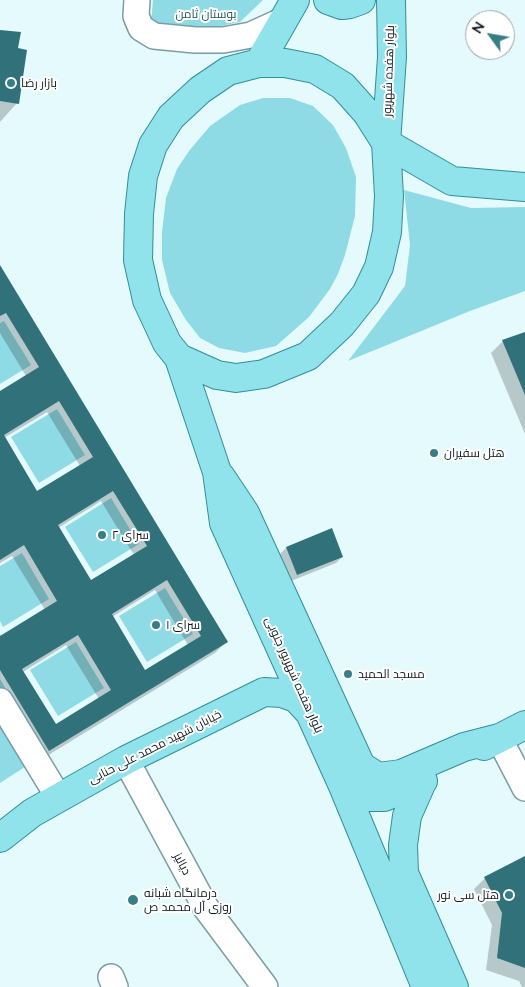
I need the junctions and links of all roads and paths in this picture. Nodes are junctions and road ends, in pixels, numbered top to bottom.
1 (137, 0) edge
2 (328, 0) edge
3 (361, 0) edge
4 (391, 0) edge
5 (289, 10) edge
6 (259, 63) junction
7 (386, 143) junction
8 (525, 187) edge
9 (179, 358) junction
10 (217, 472) junction
11 (0, 701) edge
12 (313, 716) junction
13 (525, 725) edge
14 (499, 738) junction
15 (126, 760) junction
16 (422, 782) junction
17 (343, 786) junction
18 (525, 788) edge
19 (60, 798) junction
20 (0, 838) edge
21 (265, 987) edge
22 (426, 987) edge
23 (454, 987) edge

1 - 5 street
2 - 3 main road
4 - 7 main road, بلوار هفده شهریور
5 - 6 main road
6 - 7 main road
6 - 9 main road
7 - 8 main road
7 - 9 main road, بلوار هفده شهریور
9 - 10 main road, بلوار هفده شهریور جنوبی
10 - 12 main road, بلوار هفده شهریور جنوبی
10 - 14 main road
11 - 19 street
12 - 15 main road, خیابان شهید محمد علی حنایی
12 - 17 main road, بلوار هفده شهریور جنوبی
13 - 14 main road
14 - 16 main road
14 - 18 street
15 - 19 main road, خیابان شهید محمد علی حنایی
15 - 21 street, دیالیز
16 - 17 main road
16 - 23 main road
17 - 22 main road, بلوار هفده شهریور جنوبی
19 - 20 main road, خیابان شهید محمد علی حنایی

